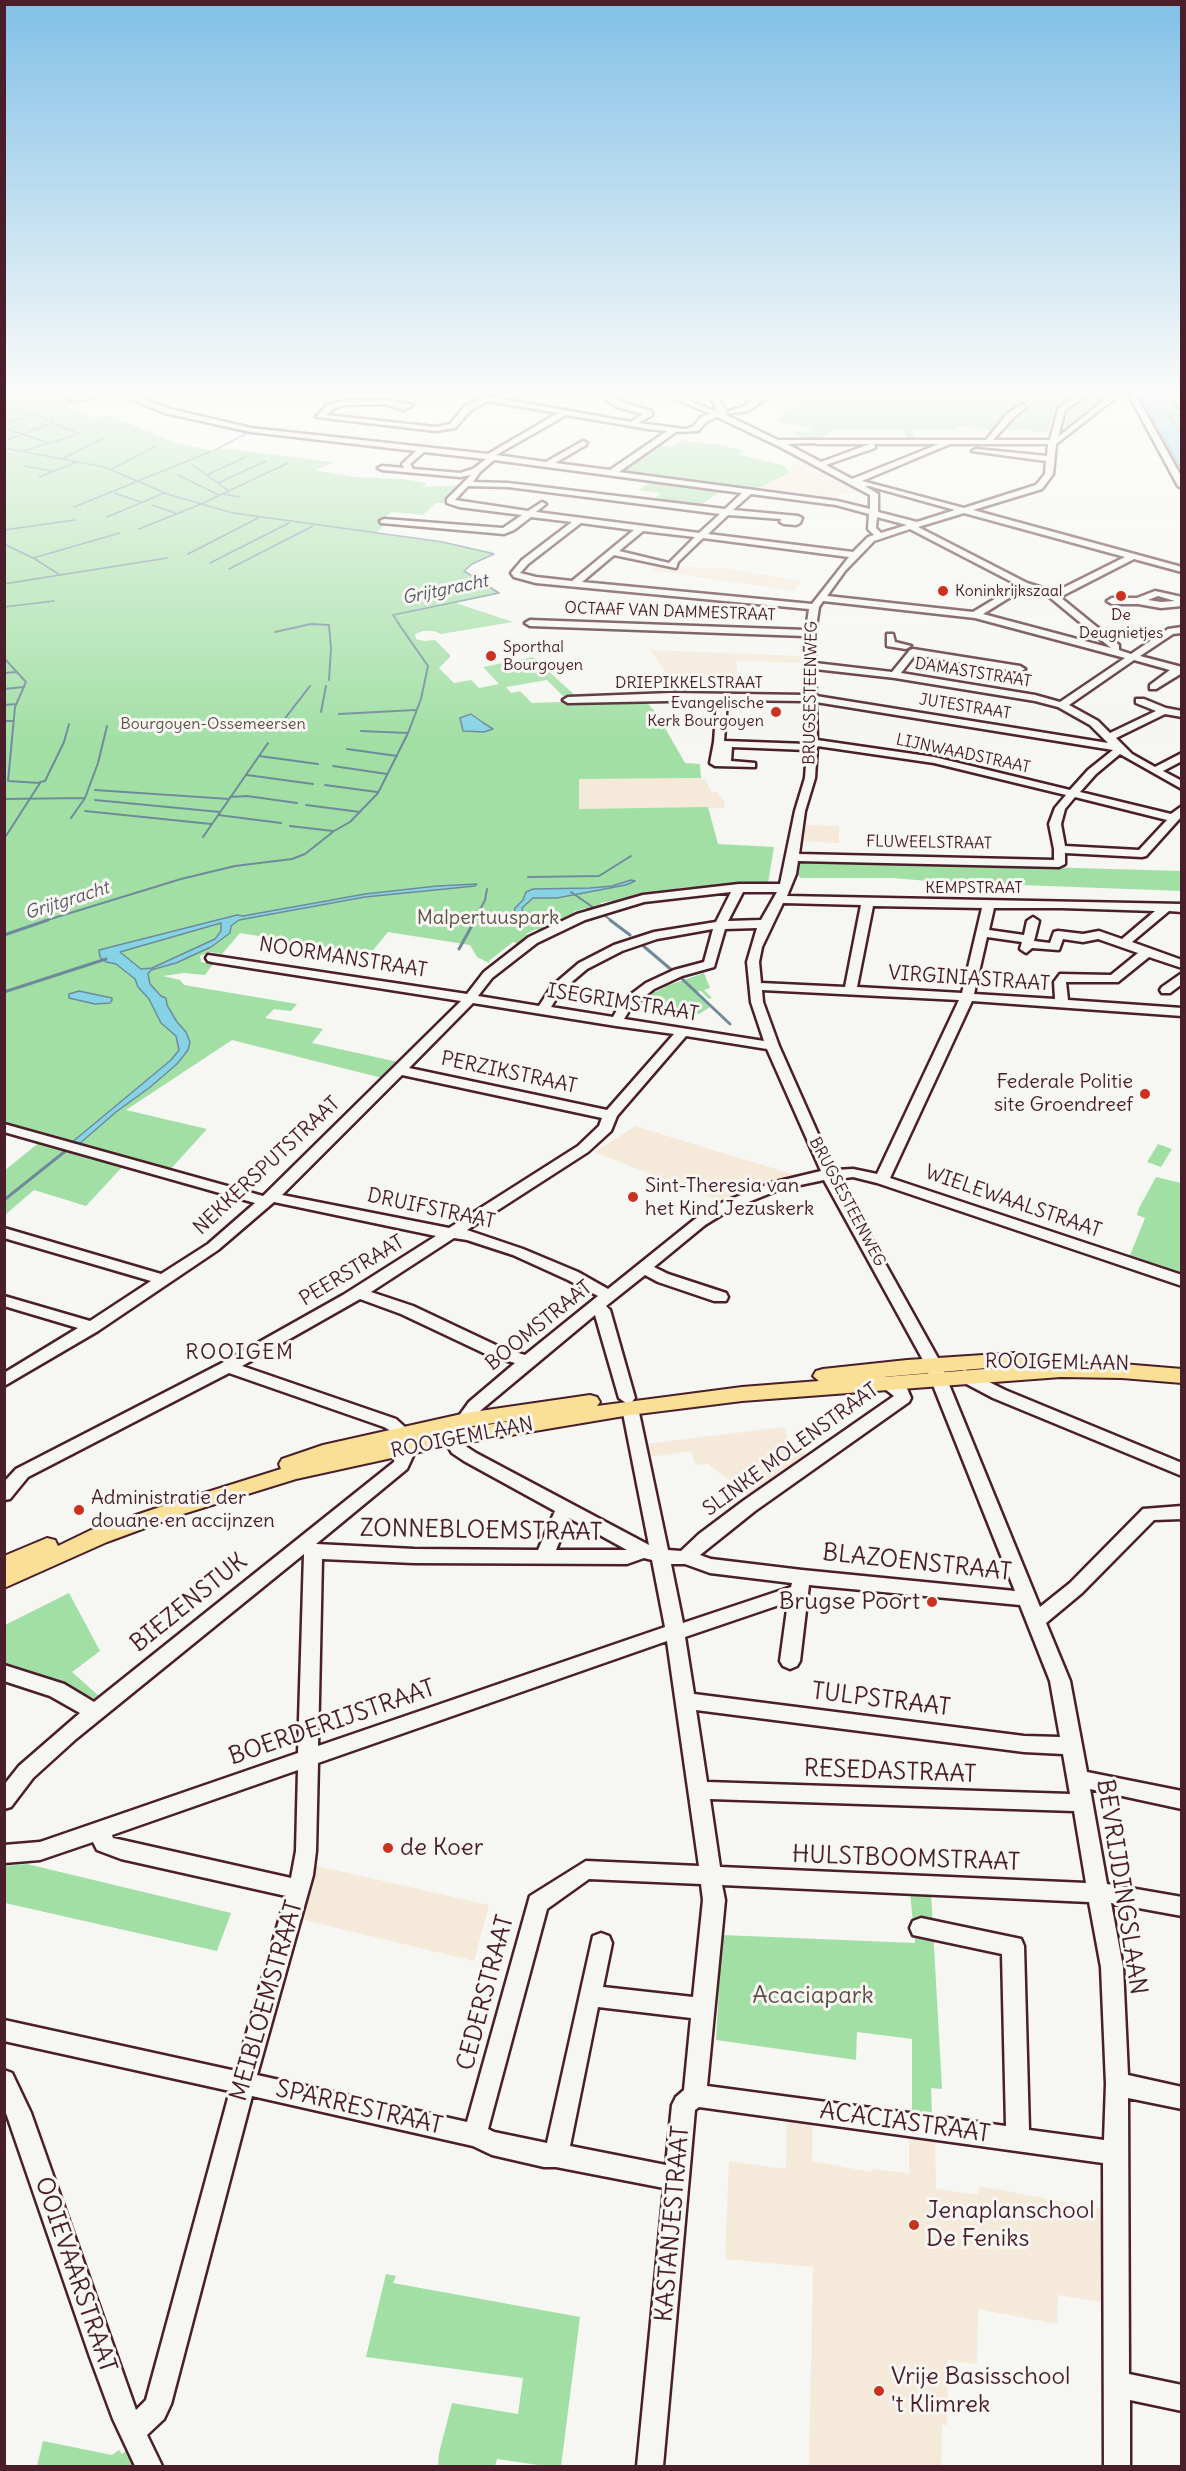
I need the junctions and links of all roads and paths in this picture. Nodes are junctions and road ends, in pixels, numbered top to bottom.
1 (506, 510) edge
2 (534, 510) edge
3 (711, 510) edge
4 (862, 510) edge
5 (874, 510) edge
6 (965, 511) joint
7 (725, 512) junction
8 (530, 513) junction
9 (874, 514) junction
10 (786, 517) dead end
11 (384, 520) dead end
12 (580, 520) junction
13 (914, 525) junction
14 (641, 528) junction
15 (878, 535) junction
16 (701, 537) junction
17 (612, 552) junction
18 (855, 555) junction
19 (1134, 556) junction
20 (1182, 570) edge
21 (574, 584) junction
22 (1024, 585) junction
23 (1054, 596) junction
24 (1112, 601) dead end
25 (1182, 601) edge
26 (817, 602) junction
27 (975, 615) junction
28 (530, 623) dead end
29 (1182, 632) edge
30 (810, 633) junction
31 (890, 636) dead end
32 (909, 646) junction
33 (1113, 652) junction
34 (1133, 657) junction
35 (810, 665) junction
36 (1020, 669) dead end
37 (1180, 670) edge
38 (895, 675) junction
39 (1153, 687) dead end
40 (722, 697) junction
41 (810, 698) junction
42 (568, 700) dead end
43 (1140, 701) dead end
44 (1062, 705) junction
45 (1164, 711) junction
46 (1182, 714) edge
47 (1110, 737) junction
48 (723, 744) junction
49 (811, 744) junction
50 (1118, 748) junction
51 (1182, 756) edge
52 (751, 765) dead end
53 (1155, 771) junction
54 (1182, 786) edge
55 (1072, 793) junction
56 (1178, 814) edge
57 (1060, 854) junction
58 (793, 857) junction
59 (740, 888) junction
60 (783, 893) junction
61 (868, 902) junction
62 (989, 904) junction
63 (1168, 906) junction
64 (1182, 908) edge
65 (1033, 921) dead end
66 (765, 924) junction
67 (720, 925) junction
68 (982, 933) junction
69 (1124, 944) junction
70 (1027, 945) junction
71 (1147, 952) junction
72 (212, 958) dead end
73 (1182, 964) edge
74 (1182, 977) edge
75 (755, 986) junction
76 (1166, 990) dead end
77 (850, 991) junction
78 (967, 997) junction
79 (469, 998) junction
80 (1062, 1004) junction
81 (543, 1010) junction
82 (1182, 1012) edge
83 (616, 1022) junction
84 (682, 1033) junction
85 (772, 1046) junction
86 (399, 1070) junction
87 (610, 1115) junction
88 (7, 1128) dead end
89 (828, 1174) junction
90 (882, 1180) junction
91 (268, 1199) junction
92 (454, 1232) junction
93 (4, 1233) edge
94 (644, 1268) junction
95 (164, 1280) junction
96 (1182, 1281) edge
97 (358, 1293) junction
98 (609, 1296) junction
99 (720, 1297) dead end
100 (4, 1301) edge
101 (596, 1307) junction
102 (92, 1327) junction
103 (528, 1361) junction
104 (228, 1367) junction
105 (1182, 1367) edge
106 (936, 1371) junction
107 (7, 1376) edge
108 (965, 1376) junction
109 (1182, 1376) edge
110 (884, 1382) junction
111 (628, 1403) junction
112 (466, 1420) junction
113 (452, 1438) junction
114 (402, 1441) junction
115 (1182, 1470) edge
116 (4, 1494) edge
117 (564, 1509) junction
118 (1182, 1512) edge
119 (308, 1547) junction
120 (652, 1552) junction
121 (544, 1557) junction
122 (686, 1557) junction
123 (4, 1565) edge
124 (4, 1580) edge
125 (800, 1584) junction
126 (1027, 1599) junction
127 (1037, 1620) junction
128 (675, 1631) junction
129 (790, 1661) dead end
130 (4, 1673) edge
131 (686, 1701) junction
132 (94, 1712) junction
133 (1071, 1746) junction
134 (308, 1759) junction
135 (1076, 1778) junction
136 (698, 1790) junction
137 (1182, 1800) edge
138 (4, 1801) edge
139 (1080, 1803) junction
140 (100, 1830) junction
141 (4, 1854) edge
142 (710, 1876) junction
143 (298, 1889) junction
144 (1099, 1893) junction
145 (1182, 1907) edge
146 (921, 1928) dead end
147 (601, 1943) dead end
148 (590, 1996) junction
149 (704, 2009) junction
150 (4, 2030) edge
151 (4, 2081) edge
152 (244, 2082) junction
153 (1117, 2084) junction
154 (695, 2095) junction
155 (1182, 2098) edge
156 (475, 2134) junction
157 (1018, 2138) junction
158 (1115, 2153) junction
159 (555, 2155) junction
160 (677, 2179) junction
161 (1117, 2384) junction
162 (1182, 2398) edge
163 (133, 2430) junction
164 (149, 2466) edge
165 (650, 2466) edge
166 (1117, 2466) edge

1 - 8 street
2 - 8 street
3 - 7 street
4 - 9 street
5 - 9 street
6 - 13 street, BRUGSESTEENWEG
6 - 19 street
7 - 10 street
7 - 16 street
8 - 11 street
8 - 12 street
9 - 13 street
9 - 15 street
12 - 14 street
12 - 21 street
13 - 15 street, BRUGSESTEENWEG
13 - 22 street
14 - 16 street
14 - 17 street
15 - 18 street, BRUGSESTEENWEG
16 - 17 street
16 - 18 street
17 - 21 street
18 - 26 street, BRUGSESTEENWEG
19 - 20 street
19 - 23 street
21 - 26 street
22 - 23 street
22 - 27 street
23 - 33 street
24 - 25 street
26 - 27 street
26 - 30 street, BRUGSESTEENWEG
27 - 33 street
28 - 30 street, OCTAAF VAN DAMMESTRAAT
29 - 34 street
30 - 35 street, BRUGSESTEENWEG
31 - 32 street
32 - 36 street
32 - 38 street
33 - 34 street
34 - 37 street
34 - 44 street
35 - 38 street, DAMASTSTRAAT
35 - 41 street, BRUGSESTEENWEG
37 - 39 street
38 - 44 street, DAMASTSTRAAT
40 - 41 street, DRIEPIKKELSTRAAT
40 - 42 street, DRIEPIKKELSTRAAT
40 - 48 street
41 - 49 street, BRUGSESTEENWEG
41 - 50 street, JUTESTRAAT
43 - 45 street
44 - 47 street, DAMASTSTRAAT
45 - 46 street
45 - 47 street
47 - 50 street, DAMASTSTRAAT
48 - 49 street, LIJNWAADSTRAAT
48 - 52 street
49 - 55 street, LIJNWAADSTRAAT
49 - 58 street, BRUGSESTEENWEG
50 - 53 street
50 - 55 street
51 - 53 street
53 - 54 street
55 - 56 street, LIJNWAADSTRAAT
55 - 57 street
56 - 57 street, FLUWEELSTRAAT
57 - 58 street, FLUWEELSTRAAT
58 - 60 street, BRUGSESTEENWEG
59 - 60 street, KEMPSTRAAT
59 - 67 street
59 - 79 street, NEKKERSPUTSTRAAT
60 - 61 street, KEMPSTRAAT
60 - 66 street, BRUGSESTEENWEG
61 - 62 street, KEMPSTRAAT
61 - 77 street
62 - 63 street, KEMPSTRAAT
62 - 68 street
63 - 64 street, KEMPSTRAAT
63 - 69 street
65 - 70 street
66 - 67 street
66 - 75 street, BRUGSESTEENWEG
67 - 81 street
67 - 83 street
68 - 70 street
68 - 78 street
69 - 70 street
69 - 71 street
71 - 73 street
71 - 80 street
72 - 79 street, NOORMANSTRAAT
74 - 76 street
75 - 77 street, VIRGINIASTRAAT
75 - 85 street, BRUGSESTEENWEG
77 - 78 street, VIRGINIASTRAAT
78 - 80 street, VIRGINIASTRAAT
78 - 90 street
79 - 81 street, ISEGRIMSTRAAT
79 - 86 street, NEKKERSPUTSTRAAT
80 - 82 street, VIRGINIASTRAAT
81 - 83 street, ISEGRIMSTRAAT
83 - 84 street, ISEGRIMSTRAAT
84 - 85 street, ISEGRIMSTRAAT
84 - 87 street, PEERSTRAAT
85 - 89 street, BRUGSESTEENWEG
86 - 87 street, PERZIKSTRAAT
86 - 91 street, NEKKERSPUTSTRAAT
87 - 92 street, PEERSTRAAT
88 - 91 street, DRUIFSTRAAT
89 - 90 street, WIELEWAALSTRAAT
89 - 94 street, BOOMSTRAAT
89 - 106 street, BRUGSESTEENWEG
90 - 96 street, WIELEWAALSTRAAT
91 - 92 street, DRUIFSTRAAT
91 - 95 street, NEKKERSPUTSTRAAT
92 - 97 street, PEERSTRAAT
92 - 98 street, DRUIFSTRAAT
93 - 95 street
94 - 98 street, BOOMSTRAAT
94 - 99 street
95 - 102 street, NEKKERSPUTSTRAAT
97 - 103 street
97 - 104 street, PEERSTRAAT
98 - 101 street, BOOMSTRAAT
100 - 102 street
101 - 103 street, BOOMSTRAAT
101 - 111 street, KASTANJESTRAAT
102 - 107 street, NEKKERSPUTSTRAAT
103 - 112 street, BOOMSTRAAT
104 - 114 street
104 - 116 street, PEERSTRAAT
105 - 106 main road, ROOIGEMLAAN
106 - 108 main road, ROOIGEMLAAN
106 - 110 main road, ROOIGEMLAAN
106 - 111 main road, ROOIGEMLAAN
106 - 126 street, BEVRIJDINGSLAAN
108 - 109 main road, ROOIGEMLAAN
108 - 115 street
110 - 111 main road, ROOIGEMLAAN
110 - 122 street, SLINKE MOLENSTRAAT
111 - 112 main road, ROOIGEMLAAN
111 - 113 main road, ROOIGEMLAAN
111 - 120 street, KASTANJESTRAAT
112 - 113 street, BOOMSTRAAT
112 - 114 main road, ROOIGEMLAAN
113 - 114 main road, ROOIGEMLAAN
113 - 117 street
114 - 119 street, BIEZENSTUK
114 - 123 main road, ROOIGEMLAAN
114 - 124 main road, ROOIGEMLAAN
117 - 120 street
117 - 121 street
118 - 127 street
119 - 121 street, ZONNEBLOEMSTRAAT
119 - 132 street, BIEZENSTUK
119 - 134 street, MEIBLOEMSTRAAT
120 - 121 street, ZONNEBLOEMSTRAAT
120 - 122 street, BLAZOENSTRAAT
120 - 128 street, KASTANJESTRAAT
122 - 125 street, BLAZOENSTRAAT
125 - 126 street, BLAZOENSTRAAT
125 - 128 street, BOERDERIJSTRAAT
125 - 129 street
126 - 127 street, BEVRIJDINGSLAAN
127 - 133 street, BEVRIJDINGSLAAN
128 - 131 street, KASTANJESTRAAT
128 - 134 street, BOERDERIJSTRAAT
130 - 132 street
131 - 133 street, TULPSTRAAT
131 - 136 street, KASTANJESTRAAT
132 - 138 street, BIEZENSTUK
133 - 135 street, BEVRIJDINGSLAAN
134 - 140 street, BOERDERIJSTRAAT
134 - 143 street, MEIBLOEMSTRAAT
135 - 137 street
135 - 139 street, BEVRIJDINGSLAAN
136 - 139 street, RESEDASTRAAT
136 - 142 street, KASTANJESTRAAT
139 - 144 street, BEVRIJDINGSLAAN
140 - 141 street, BOERDERIJSTRAAT
140 - 143 street
142 - 144 street, HULSTBOOMSTRAAT
142 - 149 street, KASTANJESTRAAT
142 - 156 street, CEDERSTRAAT
143 - 152 street, MEIBLOEMSTRAAT
144 - 145 street, HULSTBOOMSTRAAT
144 - 153 street, BEVRIJDINGSLAAN
146 - 157 street
147 - 148 street
148 - 149 street
148 - 159 street
149 - 154 street, KASTANJESTRAAT
150 - 152 street, SPARRESTRAAT
151 - 163 street, OOIEVAARSTRAAT
152 - 156 street, SPARRESTRAAT
152 - 163 street, MEIBLOEMSTRAAT
153 - 155 street
153 - 158 street, BEVRIJDINGSLAAN
154 - 157 street, ACACIASTRAAT
154 - 160 street, KASTANJESTRAAT
156 - 159 street, SPARRESTRAAT
157 - 158 street, ACACIASTRAAT
158 - 161 street, BEVRIJDINGSLAAN
159 - 160 street, SPARRESTRAAT
160 - 165 street, KASTANJESTRAAT
161 - 162 street
161 - 166 street, BEVRIJDINGSLAAN
163 - 164 street, OOIEVAARSTRAAT

